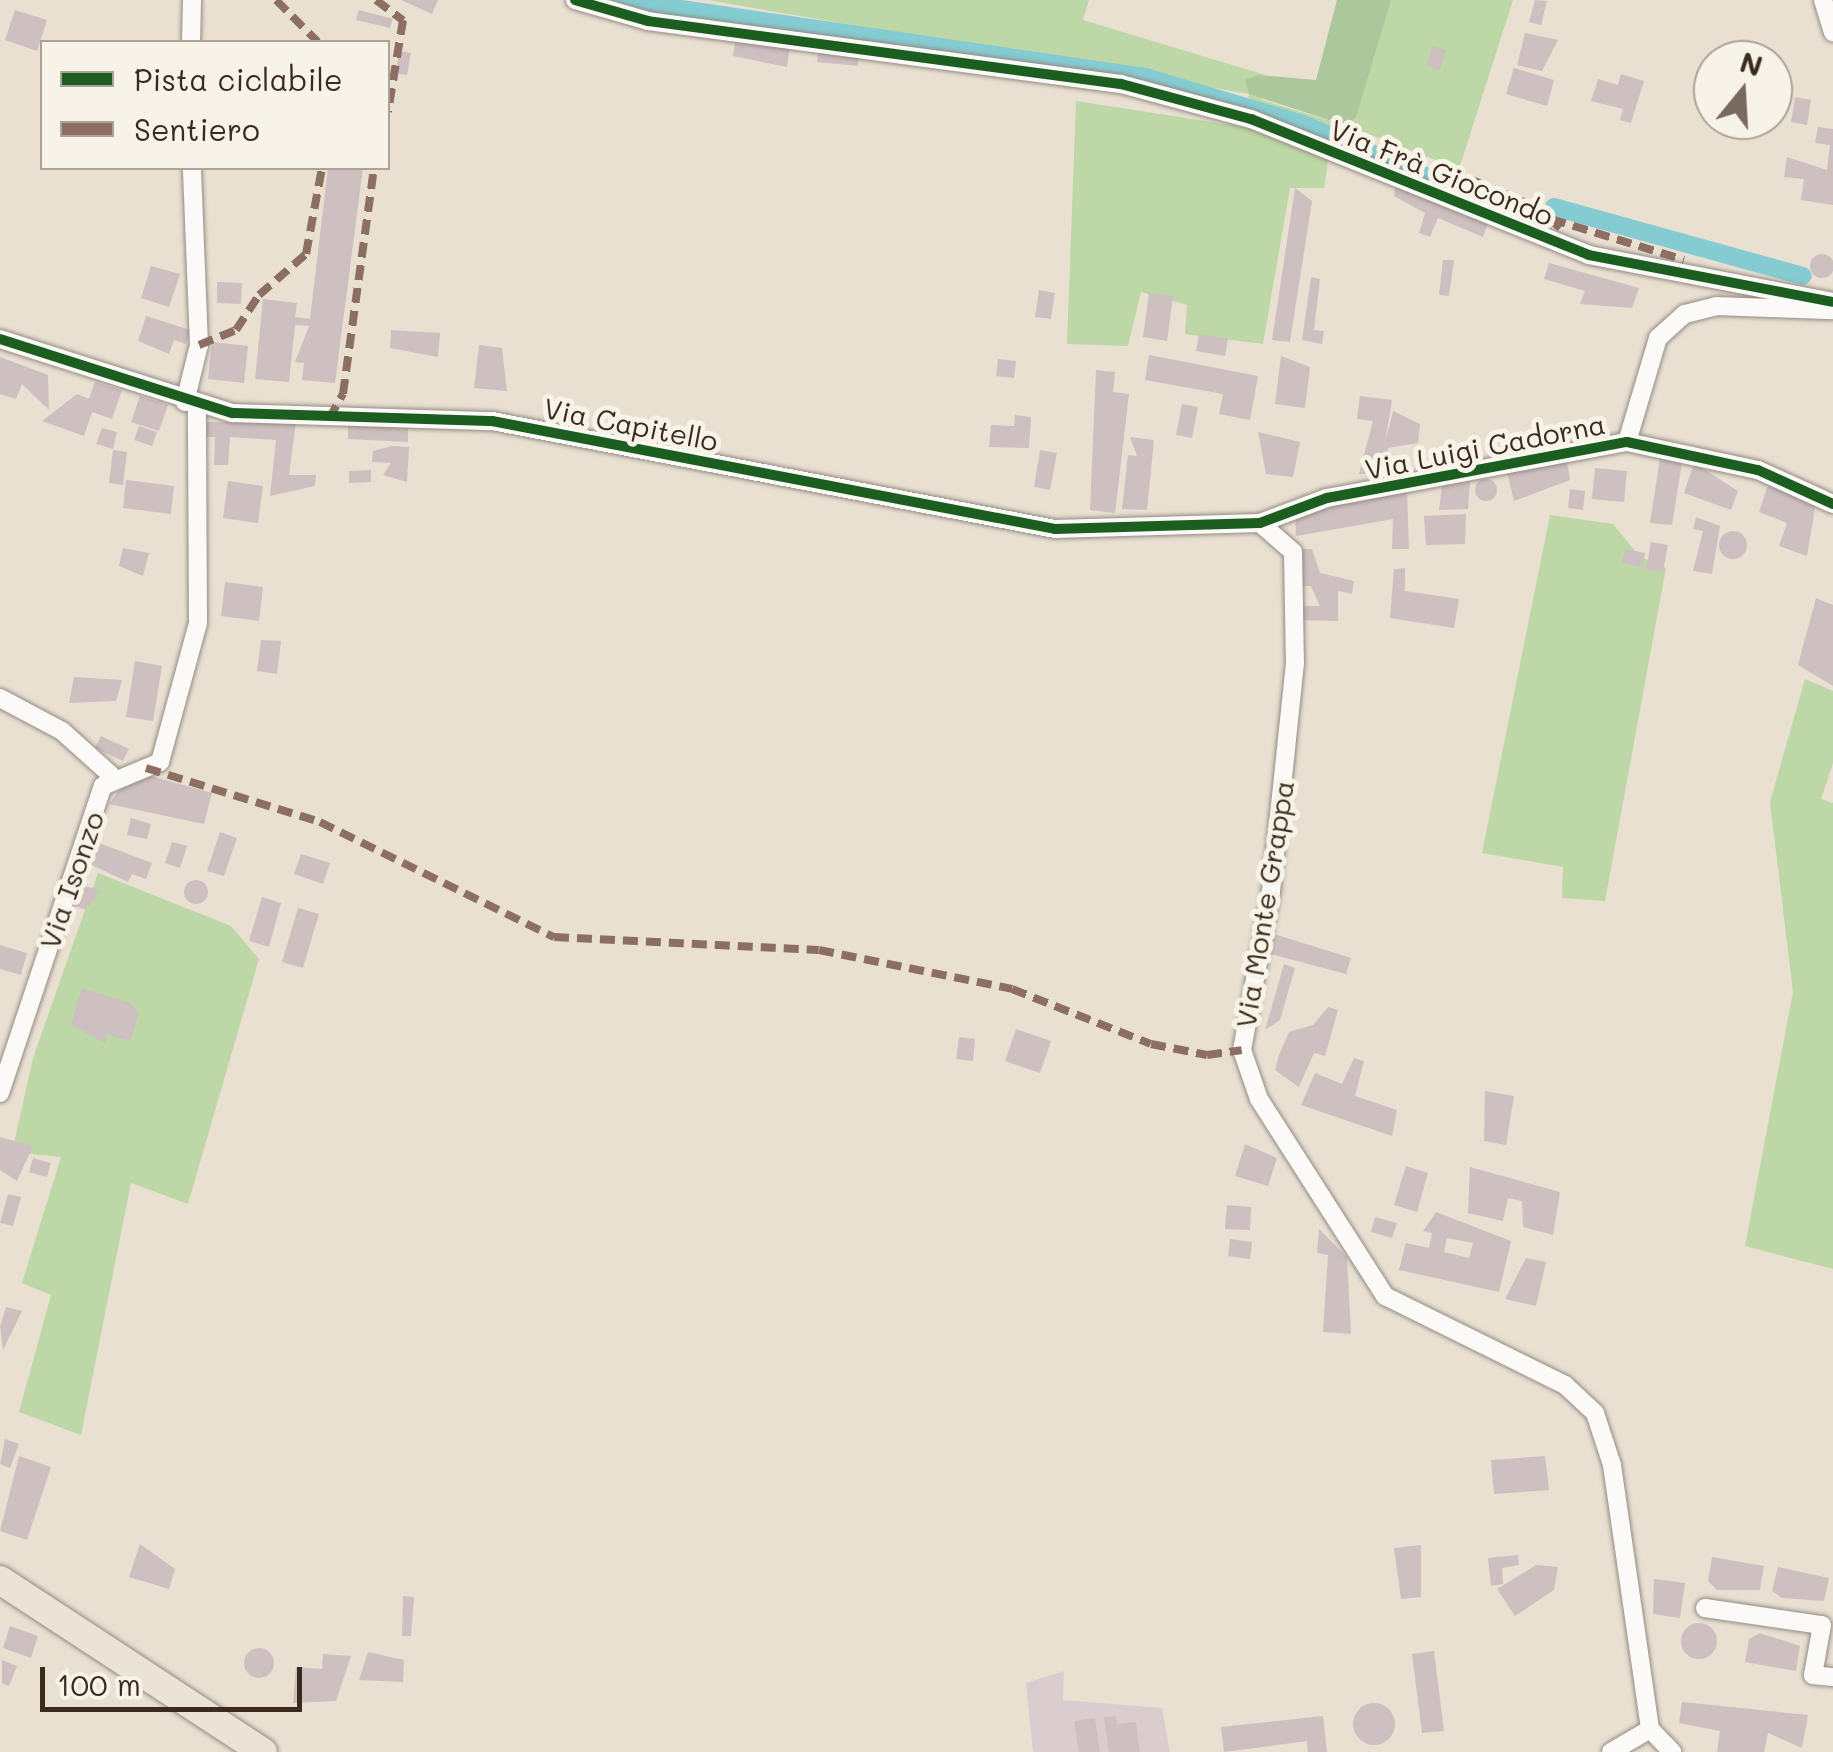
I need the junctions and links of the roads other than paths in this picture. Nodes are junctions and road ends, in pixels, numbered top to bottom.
1 (192, 0) edge
2 (575, 0) edge
3 (1824, 0) edge
4 (1833, 32) edge
5 (191, 40) edge
6 (192, 170) edge
7 (1833, 306) edge
8 (0, 339) edge
9 (191, 404) junction
10 (1627, 442) junction
11 (1833, 504) edge
12 (1260, 523) junction
13 (0, 698) edge
14 (111, 775) junction
15 (0, 1094) edge
16 (0, 1580) edge
17 (1705, 1608) dead end
18 (1833, 1678) edge
19 (1650, 1729) junction
20 (263, 1752) edge
21 (1610, 1752) edge
22 (1672, 1752) edge

1 - 5 street
2 - 7 street, Via Frà Giocondo
3 - 4 street
6 - 9 street
7 - 10 street
8 - 9 street, Via Capitello
9 - 12 street, Via Capitello
9 - 14 street, Via Isonzo
10 - 11 street, Via Luigi Cadorna
10 - 12 street, Via Luigi Cadorna
12 - 19 street, Via Monte Grappa
13 - 14 street
14 - 15 street, Via Isonzo
16 - 20 main road
17 - 18 street
19 - 21 street
19 - 22 street

